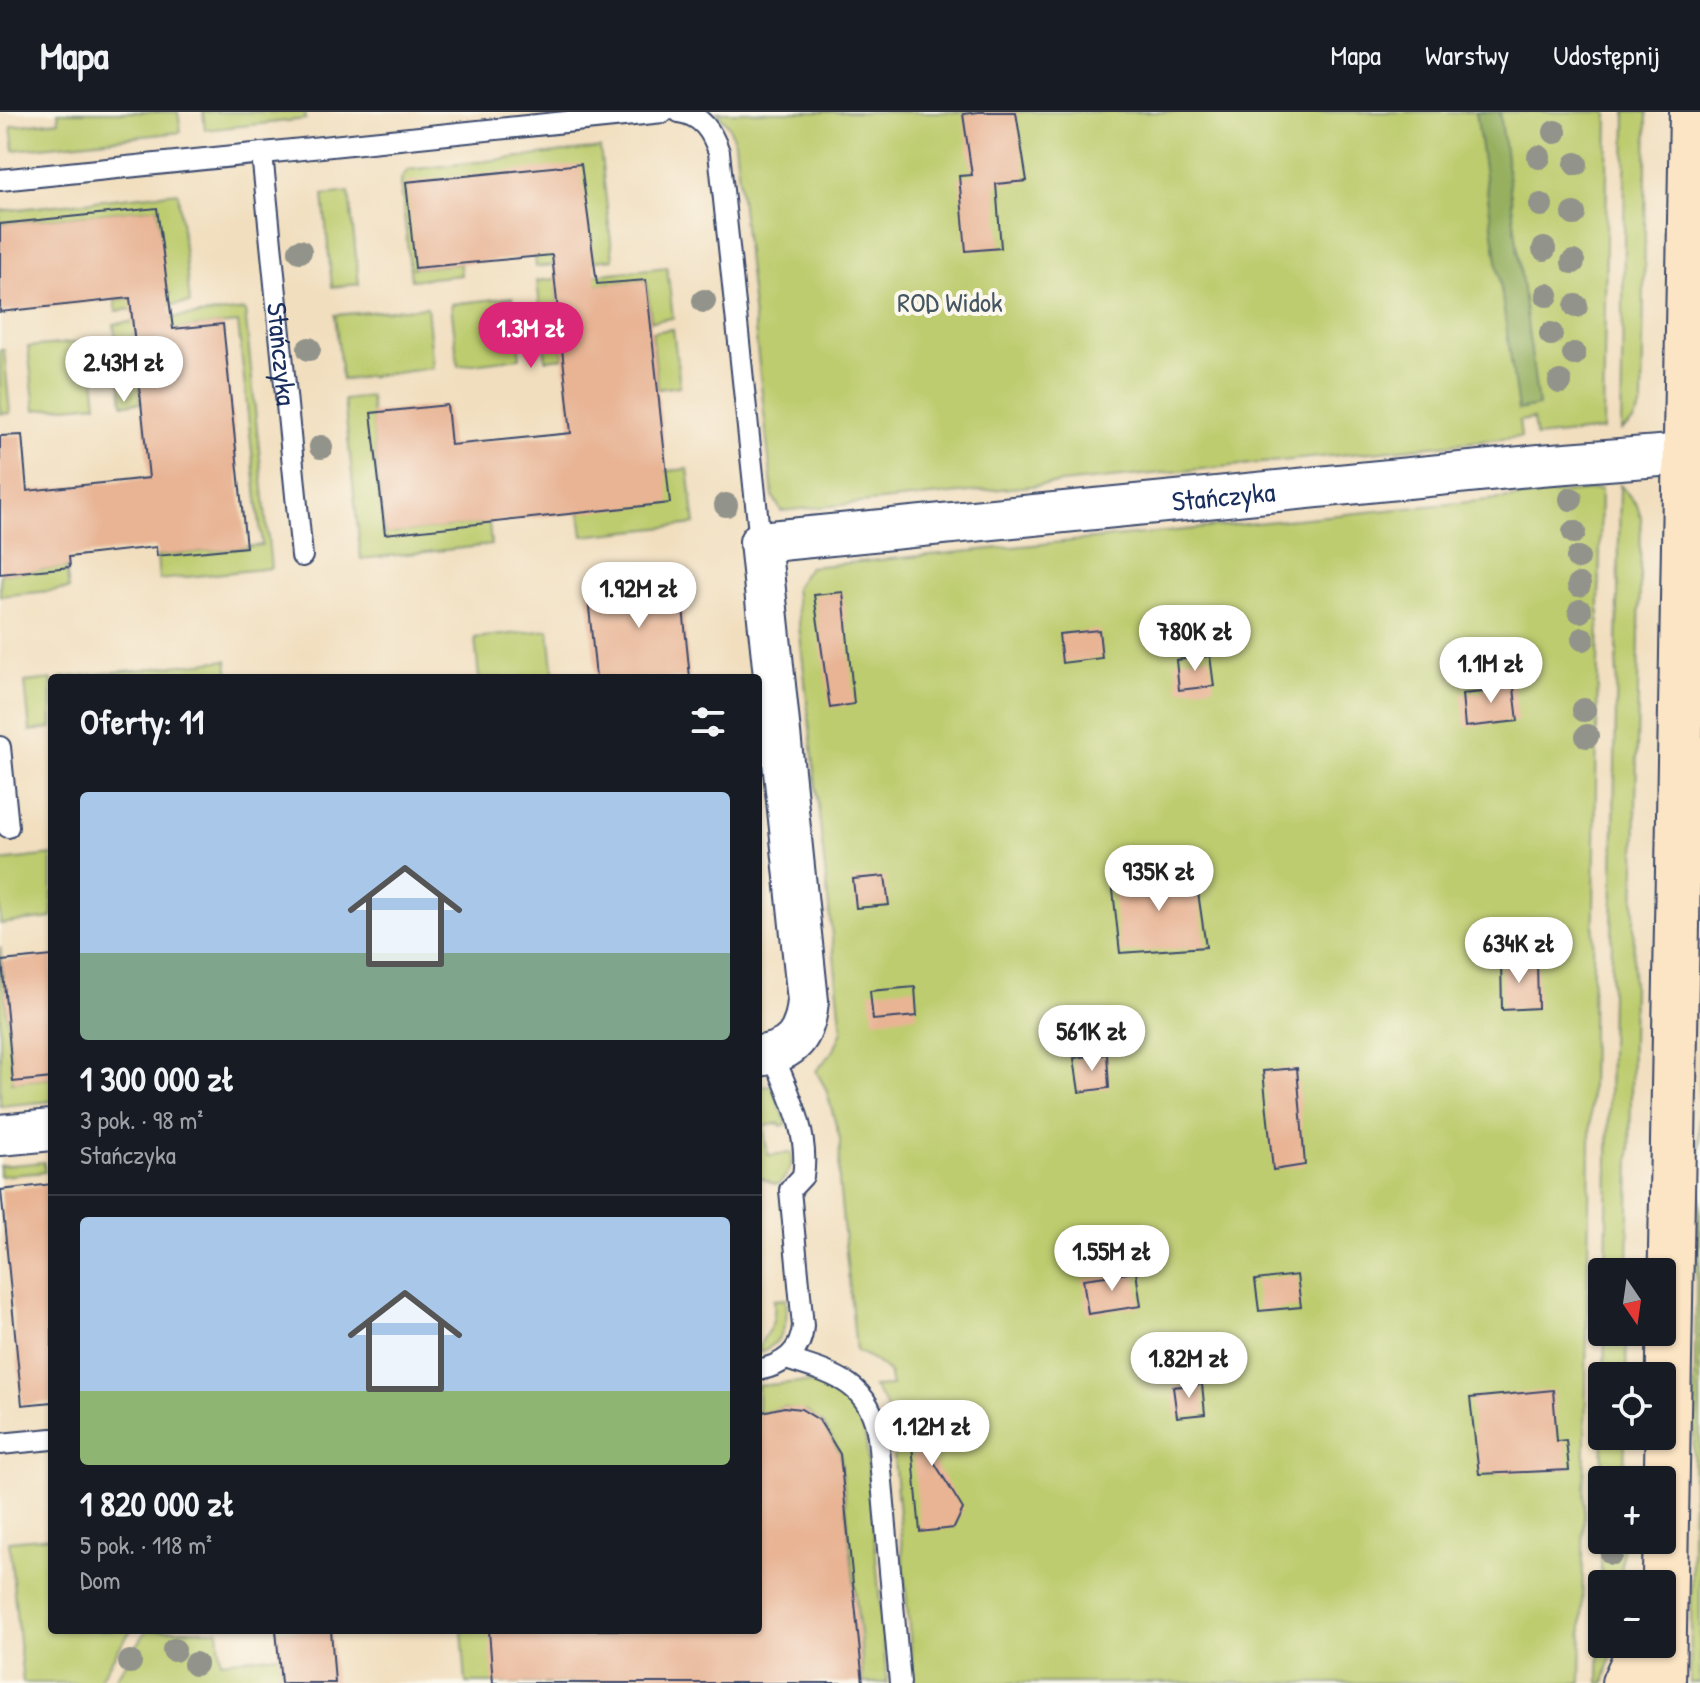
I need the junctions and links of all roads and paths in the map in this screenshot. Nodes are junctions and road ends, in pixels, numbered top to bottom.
1 (663, 112) edge
2 (679, 112) edge
3 (1692, 112) edge
4 (262, 153) junction
5 (0, 180) edge
6 (1686, 454) junction
7 (760, 542) junction
8 (302, 556) dead end
9 (0, 747) edge
10 (8, 827) dead end
11 (765, 1055) edge
12 (48, 1130) edge
13 (0, 1135) edge
14 (786, 1359) junction
15 (762, 1369) edge
16 (48, 1439) edge
17 (0, 1444) edge
18 (1664, 1570) edge
19 (1636, 1658) edge
20 (1663, 1658) edge
21 (900, 1683) edge
22 (1624, 1683) edge
23 (1663, 1683) edge

1 - 4 lane
2 - 7 lane
3 - 6 main road
4 - 5 lane
4 - 8 lane, Stańczyka
6 - 7 street, Stańczyka
6 - 18 main road
7 - 11 street
9 - 10 lane
11 - 14 lane
12 - 13 street
14 - 15 lane
14 - 21 lane
16 - 17 lane
19 - 22 main road
20 - 23 main road

